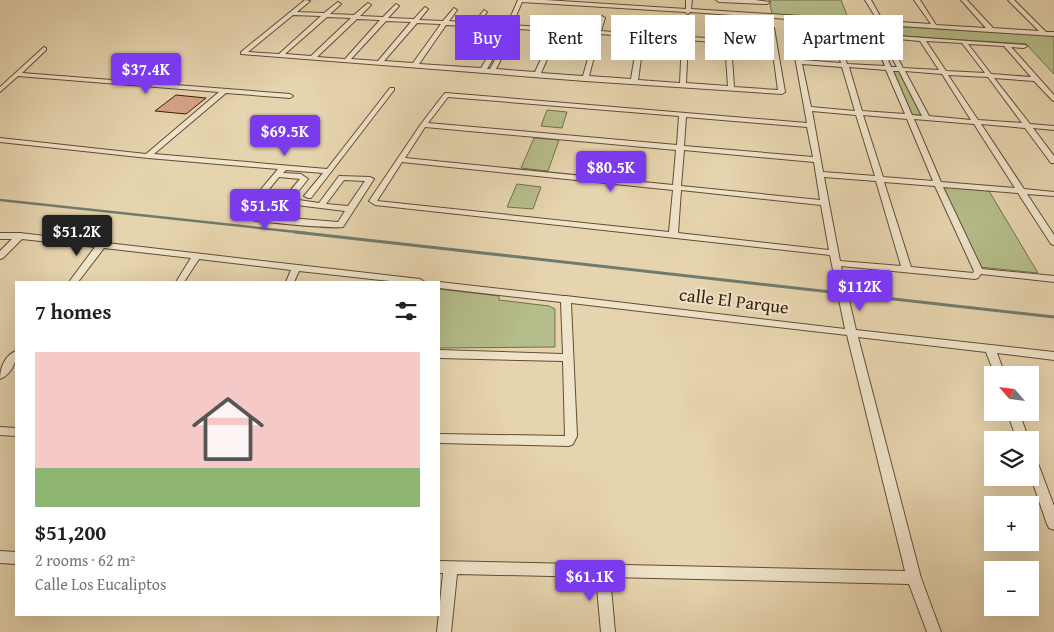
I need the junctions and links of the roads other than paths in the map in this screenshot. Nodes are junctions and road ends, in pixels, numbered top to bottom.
1 (690, 0) edge
2 (719, 0) edge
3 (868, 0) edge
4 (917, 0) edge
5 (964, 0) edge
6 (1011, 0) edge
7 (307, 1) dead end
8 (520, 1) edge
9 (767, 1) edge
10 (603, 3) edge
11 (338, 4) dead end
12 (368, 5) dead end
13 (396, 6) dead end
14 (425, 9) dead end
15 (454, 10) dead end
16 (484, 12) dead end
17 (688, 12) junction
18 (293, 14) junction
19 (482, 15) edge
20 (514, 15) edge
21 (737, 15) edge
22 (769, 15) edge
23 (877, 15) edge
24 (325, 16) junction
25 (355, 18) junction
26 (602, 18) dead end
27 (384, 20) junction
28 (415, 22) junction
29 (601, 22) edge
30 (444, 23) junction
31 (455, 24) edge
32 (903, 25) edge
33 (935, 27) junction
34 (991, 30) junction
35 (1044, 33) junction
36 (1054, 34) edge
37 (903, 38) edge
38 (922, 39) junction
39 (964, 42) junction
40 (774, 44) edge
41 (1006, 44) junction
42 (1024, 46) dead end
43 (44, 49) dead end
44 (280, 56) junction
45 (312, 58) junction
46 (489, 60) edge
47 (498, 60) edge
48 (544, 60) edge
49 (590, 60) edge
50 (637, 60) edge
51 (684, 60) edge
52 (729, 60) edge
53 (843, 60) edge
54 (886, 60) edge
55 (895, 60) edge
56 (346, 61) junction
57 (798, 62) joint
58 (380, 64) junction
59 (845, 65) junction
60 (414, 66) junction
61 (889, 68) junction
62 (901, 69) junction
63 (483, 71) junction
64 (492, 72) junction
65 (944, 72) junction
66 (16, 74) junction
67 (537, 75) junction
68 (990, 76) junction
69 (585, 79) junction
70 (1036, 79) junction
71 (634, 82) junction
72 (683, 85) junction
73 (731, 88) junction
74 (392, 89) dead end
75 (0, 90) edge
76 (225, 90) junction
77 (290, 96) dead end
78 (1054, 100) edge
79 (807, 109) junction
80 (859, 113) junction
81 (683, 114) junction
82 (908, 116) junction
83 (926, 118) junction
84 (976, 121) junction
85 (423, 125) junction
86 (810, 125) junction
87 (1028, 126) junction
88 (1054, 128) edge
89 (0, 140) edge
90 (680, 148) junction
91 (148, 156) junction
92 (400, 160) junction
93 (817, 160) junction
94 (1054, 161) edge
95 (280, 171) junction
96 (329, 172) junction
97 (820, 174) junction
98 (880, 179) junction
99 (938, 184) junction
100 (677, 187) junction
101 (1021, 192) junction
102 (1054, 194) edge
103 (308, 196) dead end
104 (286, 201) junction
105 (825, 204) junction
106 (321, 205) junction
107 (350, 210) junction
108 (270, 220) junction
109 (0, 236) edge
110 (20, 236) junction
111 (673, 236) junction
112 (1054, 242) edge
113 (101, 246) junction
114 (834, 254) junction
115 (0, 256) edge
116 (196, 257) junction
117 (836, 263) junction
118 (296, 268) junction
119 (908, 270) junction
120 (979, 271) junction
121 (1054, 279) edge
122 (74, 281) edge
123 (181, 281) edge
124 (290, 281) edge
125 (396, 281) edge
126 (440, 284) edge
127 (566, 298) junction
128 (851, 331) junction
129 (990, 348) junction
130 (440, 354) edge
131 (15, 356) edge
132 (1054, 356) edge
133 (569, 358) junction
134 (997, 366) edge
135 (0, 375) edge
136 (0, 431) edge
137 (15, 432) edge
138 (440, 439) edge
139 (1039, 483) edge
140 (1054, 524) edge
141 (445, 567) edge
142 (602, 570) junction
143 (914, 578) junction
144 (444, 632) edge
145 (608, 632) edge
146 (934, 632) edge

1 - 17 street
2 - 9 street
3 - 23 street
4 - 33 street
5 - 34 street
6 - 35 street
7 - 18 street
8 - 10 street
8 - 20 street
9 - 22 street
10 - 17 street
11 - 24 street
12 - 25 street
13 - 27 street
14 - 28 street
15 - 30 street
16 - 19 street
17 - 21 street
18 - 24 street
18 - 44 street
24 - 25 street
24 - 44 street
25 - 27 street
25 - 45 street
26 - 29 street
27 - 28 street
27 - 56 street
28 - 30 street
28 - 58 street
30 - 31 street
30 - 60 street
32 - 33 street
33 - 34 street
34 - 35 street
35 - 36 street
37 - 38 street
38 - 39 street
38 - 65 street
39 - 41 street
39 - 68 street
40 - 73 street
41 - 42 street
41 - 70 street
43 - 66 street
44 - 45 street
45 - 56 street
46 - 63 street
47 - 64 street
48 - 67 street
49 - 69 street
50 - 71 street
51 - 72 street
52 - 73 street
53 - 59 street
54 - 61 street
55 - 62 street
56 - 58 street
57 - 59 street
57 - 79 street
58 - 60 street
59 - 61 street
59 - 80 street
60 - 63 street
61 - 62 street
61 - 82 street
62 - 65 street
62 - 83 street
63 - 64 street
64 - 67 street
65 - 68 street
65 - 84 street
66 - 75 street
66 - 76 street
67 - 69 street
68 - 70 street
68 - 87 street
69 - 71 street
70 - 78 street
71 - 72 street
72 - 73 street
74 - 96 street
76 - 77 street
76 - 91 street
79 - 80 street
79 - 86 street
80 - 82 street
80 - 98 street
81 - 85 street
81 - 86 street
81 - 90 street
82 - 83 street
82 - 99 street
83 - 84 street
84 - 87 street
84 - 101 street
85 - 90 street
85 - 92 street
86 - 93 street
87 - 88 street
87 - 94 street
89 - 91 street
90 - 93 street
90 - 100 street
91 - 95 street
92 - 100 street
92 - 111 street
93 - 97 street
95 - 96 street
95 - 104 street
95 - 108 street
96 - 103 street
97 - 98 street
97 - 105 street
98 - 99 street
98 - 119 street
99 - 101 street
99 - 120 street
100 - 105 street
100 - 111 street
101 - 102 street
101 - 112 street
104 - 106 street
104 - 108 street
105 - 114 street
106 - 107 street
106 - 107 street
107 - 108 street
109 - 110 street
110 - 113 street
110 - 115 street
111 - 114 street
113 - 116 street
113 - 122 street
114 - 117 street
116 - 118 street
116 - 123 street
117 - 119 street
117 - 128 street
118 - 124 street
118 - 125 street
119 - 120 street
120 - 121 street
126 - 127 street, calle El Parque
127 - 128 street, calle El Parque
127 - 133 street
128 - 129 street, calle El Parque
128 - 143 street
129 - 132 street, calle El Parque
129 - 134 street
130 - 133 street
131 - 135 street
133 - 138 street
136 - 137 street
139 - 140 street
141 - 142 street
141 - 144 street
142 - 143 street
142 - 145 street
143 - 146 street

